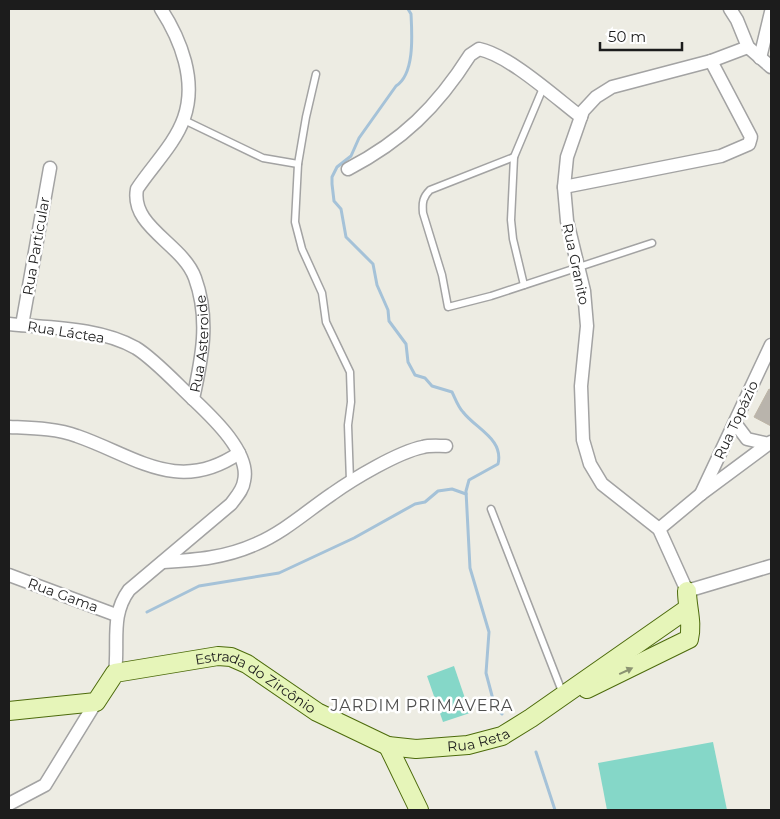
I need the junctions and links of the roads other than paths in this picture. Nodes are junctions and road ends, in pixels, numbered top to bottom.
1 (162, 9) edge
2 (730, 9) edge
3 (771, 12) edge
4 (748, 47) junction
5 (760, 58) junction
6 (711, 61) junction
7 (771, 67) edge
8 (316, 74) dead end
9 (543, 88) junction
10 (580, 117) junction
11 (184, 120) junction
12 (514, 157) junction
13 (298, 164) junction
14 (50, 168) dead end
15 (348, 169) dead end
16 (564, 187) junction
17 (652, 243) dead end
18 (577, 266) junction
19 (524, 285) junction
20 (15, 324) edge
21 (771, 345) edge
22 (193, 399) junction
23 (734, 423) junction
24 (9, 427) edge
25 (770, 443) edge
26 (446, 446) dead end
27 (239, 452) junction
28 (350, 482) junction
29 (701, 494) junction
30 (491, 509) dead end
31 (660, 528) junction
32 (163, 562) junction
33 (771, 566) edge
34 (9, 575) edge
35 (687, 600) junction
36 (116, 615) junction
37 (115, 672) junction
38 (561, 698) junction
39 (96, 702) junction
40 (9, 711) edge
41 (388, 746) junction
42 (9, 804) edge
43 (419, 810) edge

1 - 11 street, Rua Asteroide
2 - 4 street
3 - 5 street
4 - 5 street
4 - 6 street, Rua Granito
5 - 7 street
6 - 10 street, Rua Granito
6 - 16 street
8 - 13 lane
9 - 10 street
9 - 12 lane
9 - 15 street
10 - 16 street, Rua Granito
11 - 13 lane
11 - 22 street, Rua Asteroide
12 - 19 lane
12 - 19 lane
13 - 28 lane
14 - 20 street, Rua Particular
16 - 18 street, Rua Granito
17 - 18 lane
18 - 19 lane
18 - 31 street, Rua Granito
20 - 22 street, Rua Láctea
21 - 23 street, Rua Topázio
22 - 27 street, Rua Asteroide
23 - 25 street
23 - 29 street, Rua Topázio
24 - 27 street
25 - 29 street
26 - 28 street
27 - 32 street, Rua Asteroide
28 - 32 street
29 - 31 street
30 - 38 lane
31 - 35 street, Rua Granito
32 - 36 street, Rua Asteroide
33 - 35 street
34 - 36 street, Rua Gama
35 - 38 street, Rua Reta
38 -> 35 street, Rua Reta
36 - 37 street, Rua Asteroide
37 - 39 street, Rua Asteroide
37 - 41 street, Estrada do Zircônio
38 - 41 street, Rua Reta
39 - 40 street
39 - 42 street
41 - 43 street

